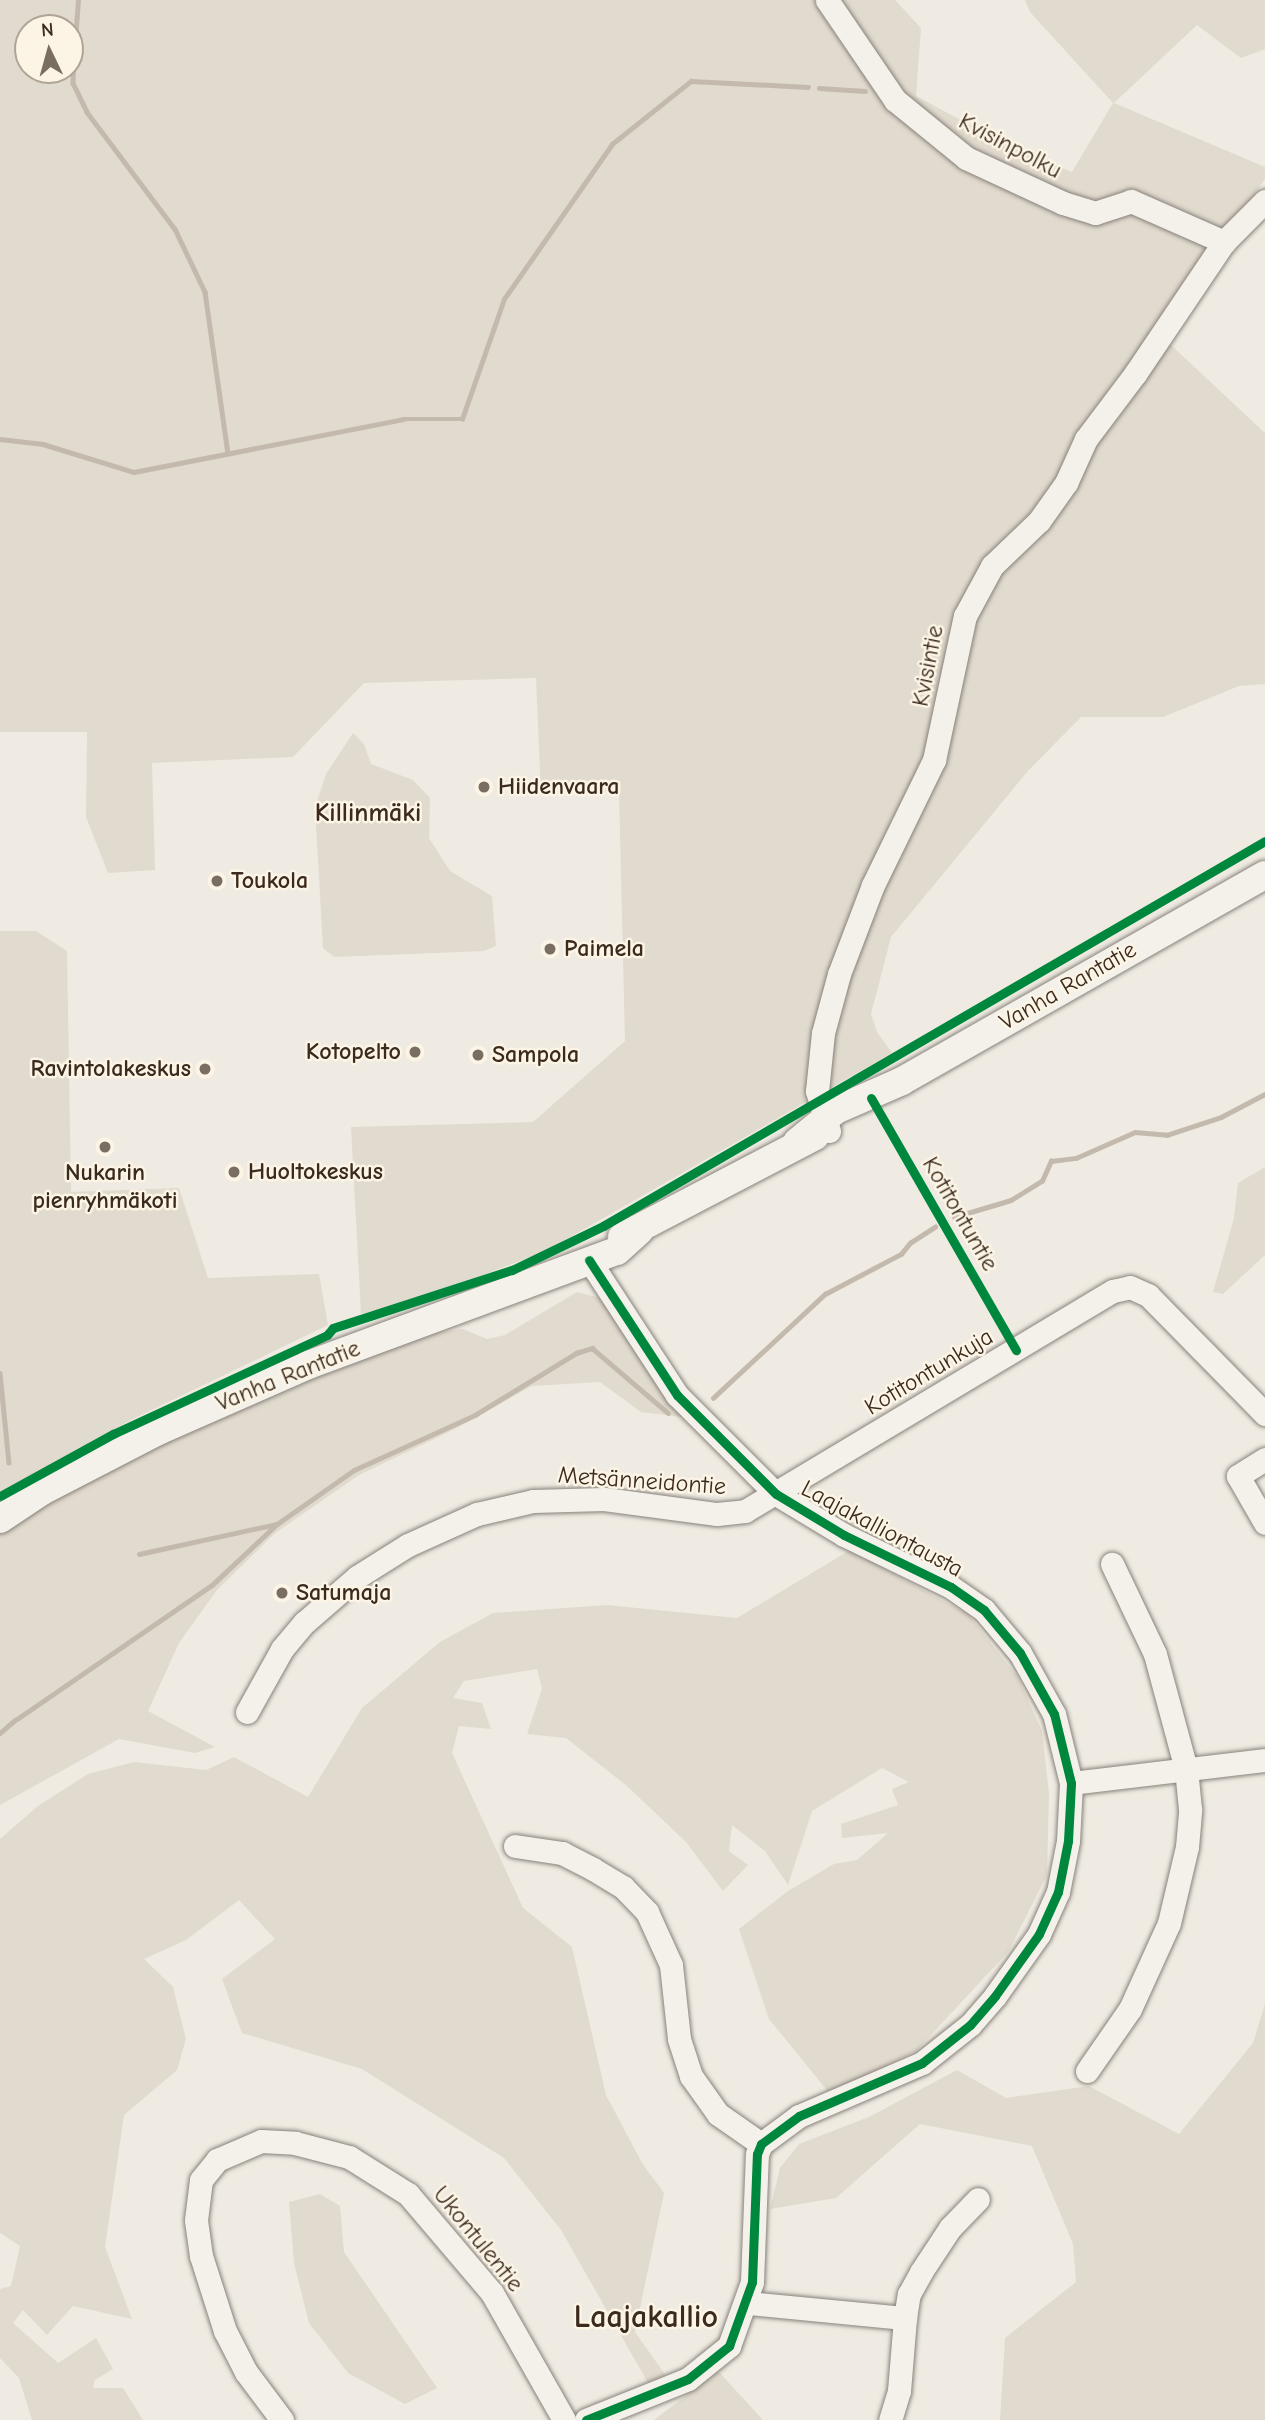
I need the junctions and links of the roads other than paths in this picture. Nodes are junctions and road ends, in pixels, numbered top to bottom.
1 (827, 0) edge
2 (1265, 201) edge
3 (1224, 242) junction
4 (1265, 875) edge
5 (826, 1125) junction
6 (589, 1260) junction
7 (1265, 1414) edge
8 (1265, 1459) edge
9 (776, 1494) junction
10 (0, 1519) edge
11 (1265, 1522) edge
12 (1112, 1564) dead end
13 (247, 1712) dead end
14 (1265, 1760) edge
15 (1186, 1769) junction
16 (1071, 1783) junction
17 (515, 1846) dead end
18 (1087, 2071) dead end
19 (761, 2144) junction
20 (978, 2199) dead end
21 (748, 2303) junction
22 (905, 2318) junction
23 (282, 2420) edge
24 (564, 2420) edge
25 (586, 2420) edge
26 (890, 2420) edge

1 - 3 street, Kvisinpolku
2 - 3 street, Kvisintie
3 - 5 street, Kvisintie
4 - 5 main road, Vanha Rantatie
5 - 6 main road, Vanha Rantatie
6 - 9 street, Laajakalliontausta
6 - 10 main road, Vanha Rantatie
7 - 9 street, Kotitontunkuja
8 - 11 street
9 - 13 street, Metsänneidontie
9 - 16 street, Laajakalliontausta
12 - 15 street
14 - 15 street
15 - 16 street
15 - 18 street
16 - 19 street, Laajakalliontausta
17 - 19 street
19 - 21 street
20 - 22 street
21 - 22 street
21 - 25 street
22 - 26 street
23 - 24 street, Ukontulentie

